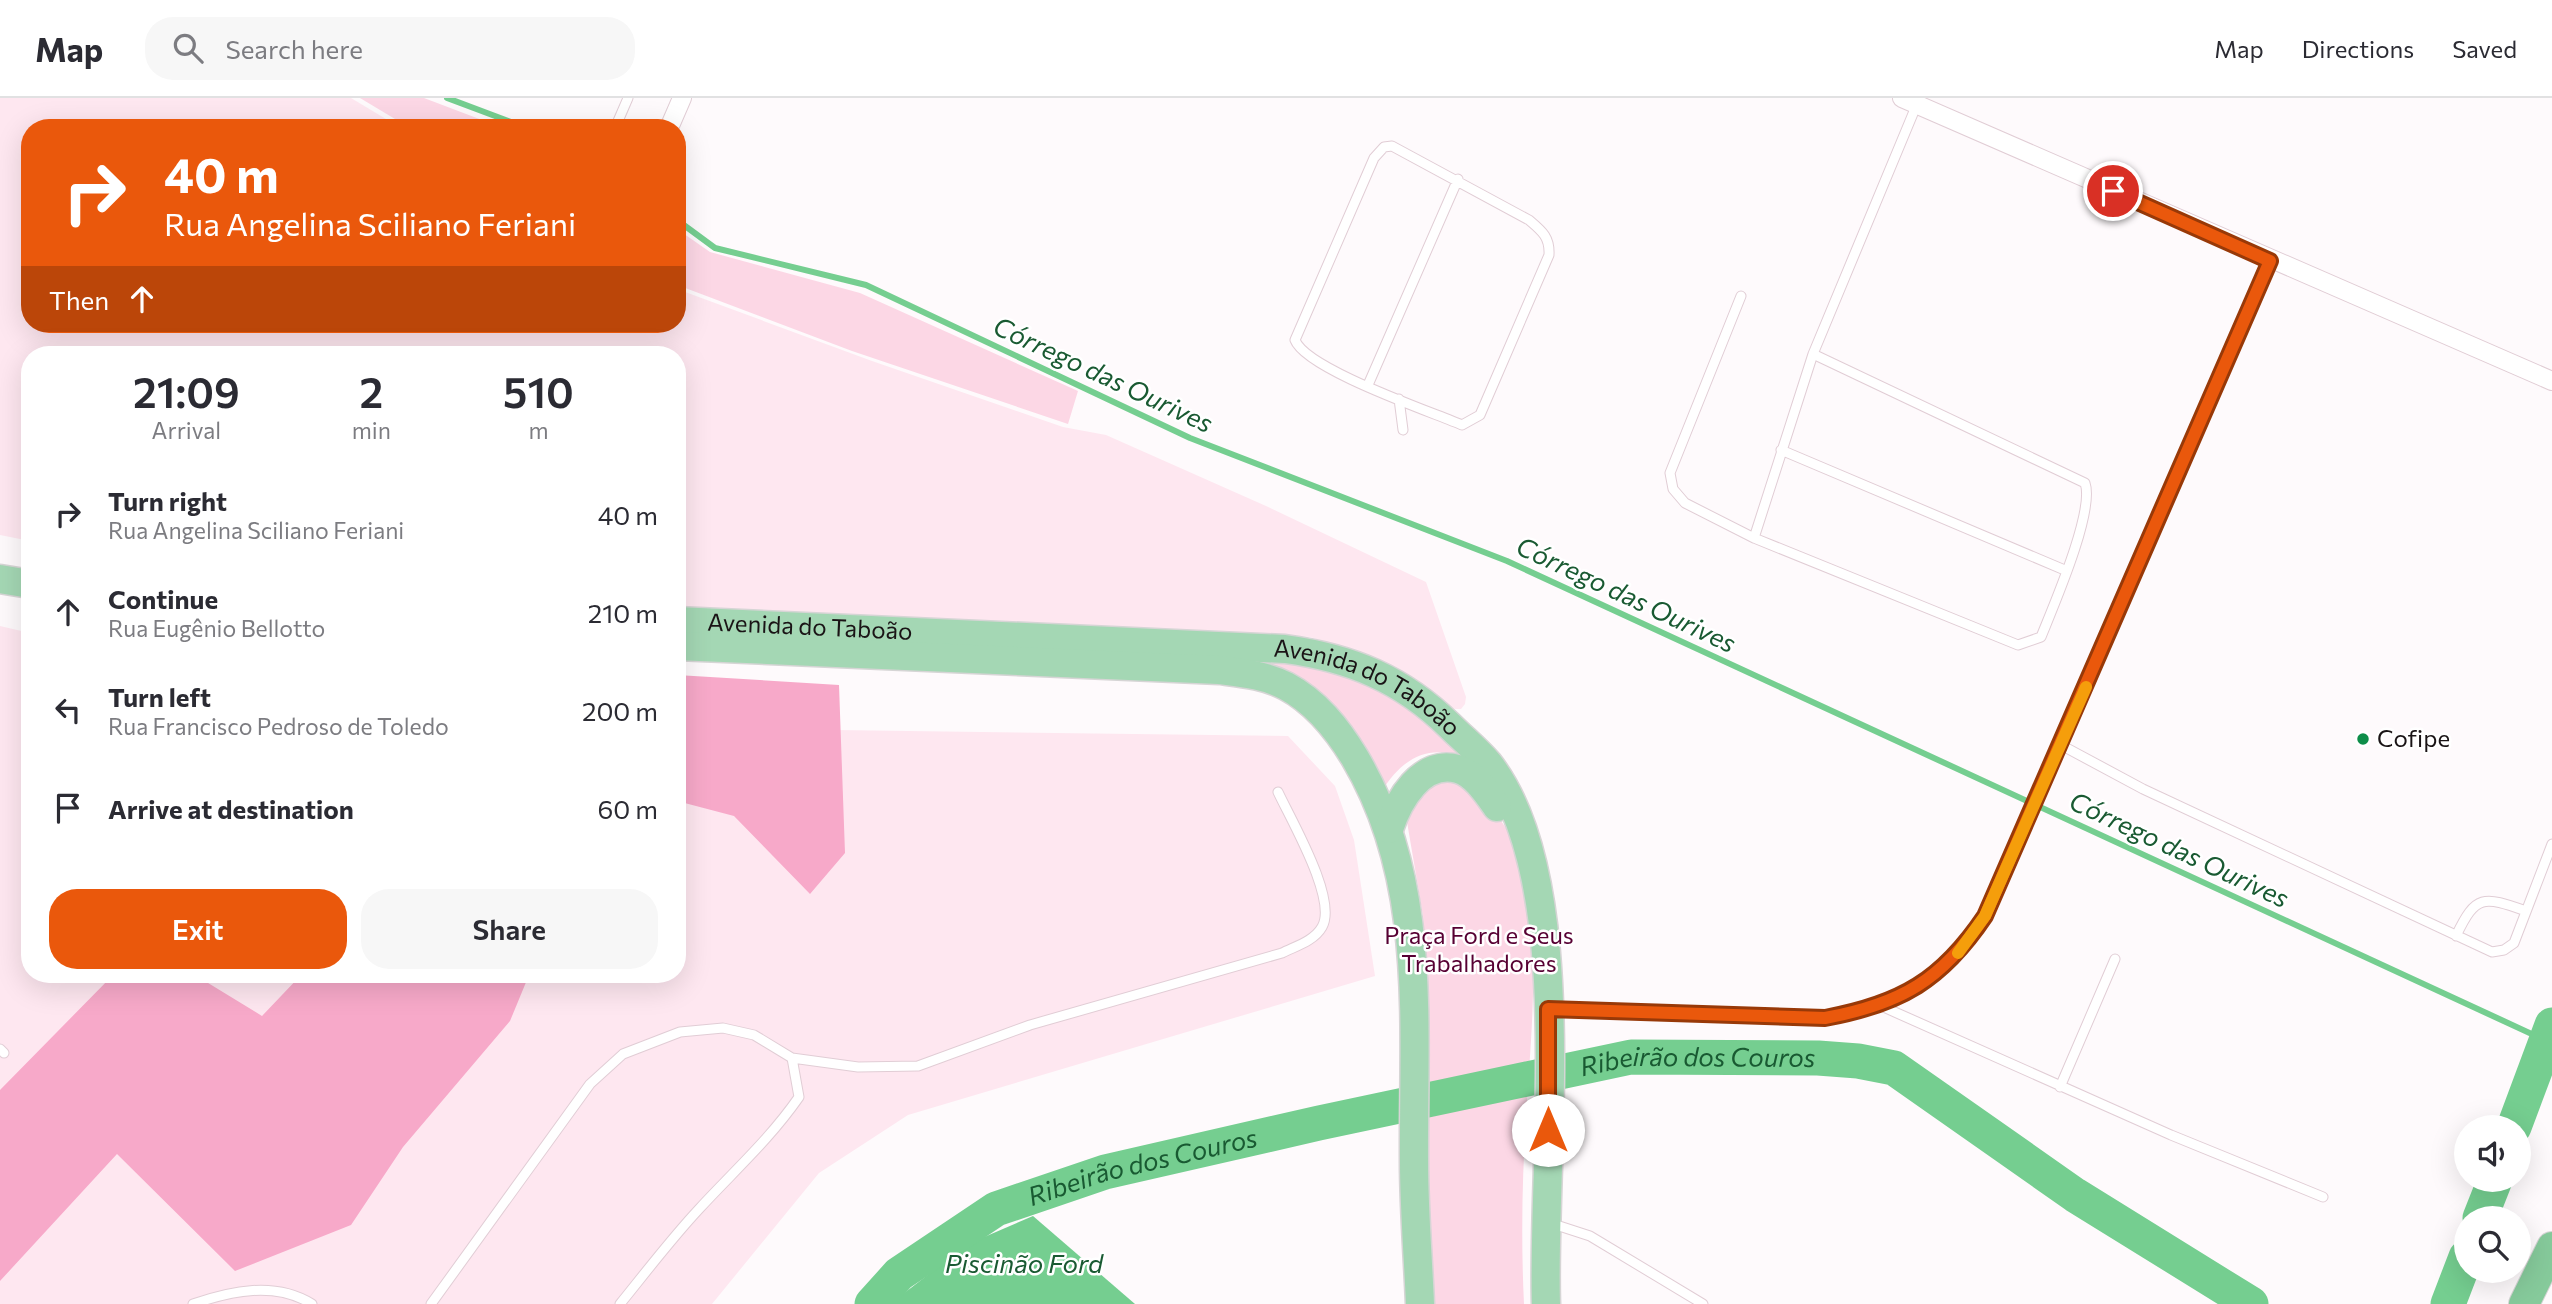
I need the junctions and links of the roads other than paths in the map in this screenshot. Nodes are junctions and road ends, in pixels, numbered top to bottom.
1 (628, 98) edge
2 (682, 98) edge
3 (1909, 101) edge
4 (619, 119) edge
5 (673, 119) edge
6 (1458, 179) junction
7 (2270, 261) junction
8 (1741, 296) dead end
9 (1813, 354) junction
10 (2552, 381) edge
11 (1368, 385) junction
12 (1399, 398) junction
13 (1403, 430) dead end
14 (1781, 450) junction
15 (1754, 537) junction
16 (2067, 571) junction
17 (0, 579) edge
18 (21, 582) edge
19 (0, 598) edge
20 (21, 601) edge
21 (686, 621) edge
22 (686, 646) edge
23 (2060, 745) junction
24 (1465, 758) junction
25 (1278, 792) dead end
26 (1390, 829) junction
27 (2552, 844) edge
28 (2526, 911) junction
29 (2456, 936) junction
30 (2115, 960) dead end
31 (1878, 1005) junction
32 (1548, 1019) junction
33 (792, 1058) junction
34 (2060, 1087) junction
35 (2323, 1197) dead end
36 (1545, 1222) junction
37 (2552, 1247) edge
38 (193, 1304) edge
39 (312, 1304) edge
40 (430, 1304) edge
41 (620, 1304) edge
42 (1420, 1304) edge
43 (1546, 1304) edge
44 (1703, 1304) edge
45 (2524, 1304) edge

1 - 4 lane
2 - 5 street
3 - 7 street
3 - 9 lane
6 - 11 lane
6 - 11 lane
6 - 12 lane
7 - 10 street
7 - 23 lane
8 - 15 lane
9 - 14 lane
9 - 16 lane
11 - 12 lane
12 - 13 lane
14 - 15 lane
14 - 16 lane
15 - 16 lane
17 - 18 main road
19 - 20 main road
21 - 24 main road, Avenida do Taboão
22 - 26 main road, Avenida do Taboão
23 - 29 lane
23 - 31 lane
24 - 26 main road
24 - 32 main road, Avenida do Taboão
25 - 33 lane
26 - 42 main road, Avenida do Taboão
27 - 28 lane
28 - 29 lane
28 - 29 lane
30 - 34 lane
31 - 32 lane
31 - 34 lane
32 - 36 main road
33 - 40 lane
33 - 41 lane
34 - 35 lane
36 - 43 main road
36 - 44 lane
37 - 45 highway
38 - 39 lane

